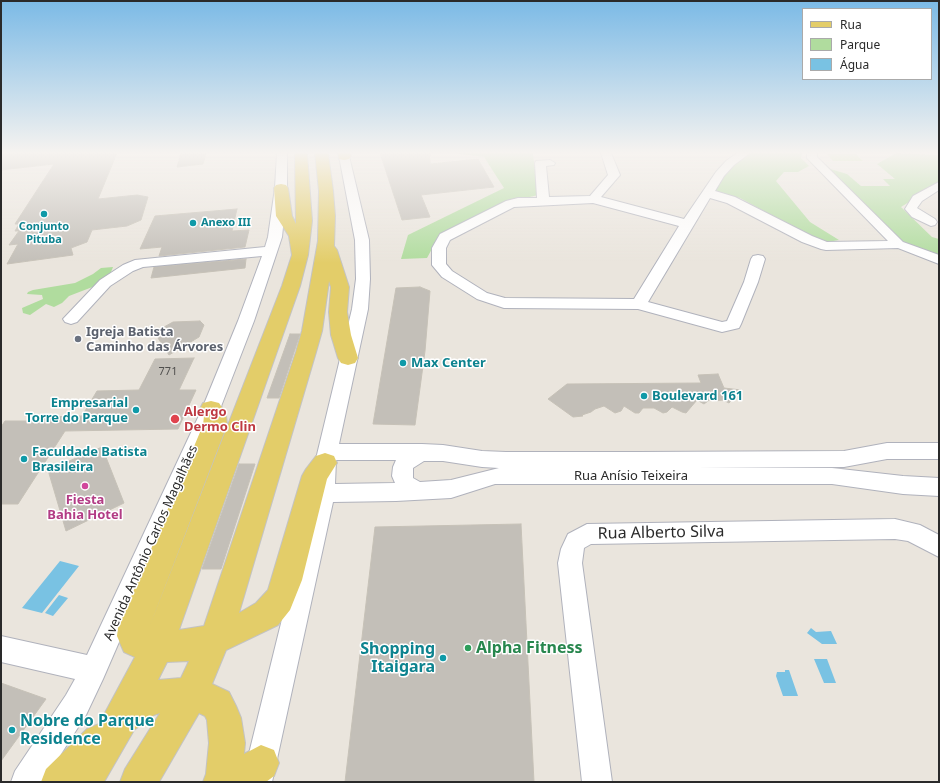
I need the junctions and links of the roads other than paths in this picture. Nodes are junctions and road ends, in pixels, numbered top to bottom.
1 (281, 190) edge
2 (281, 190) edge
3 (303, 190) edge
4 (326, 190) edge
5 (352, 190) edge
6 (542, 190) edge
7 (602, 190) edge
8 (710, 190) edge
9 (843, 190) edge
10 (932, 190) edge
11 (708, 193) junction
12 (543, 200) junction
13 (593, 200) junction
14 (931, 222) dead end
15 (687, 224) junction
16 (326, 241) junction
17 (896, 244) junction
18 (270, 251) junction
19 (300, 255) junction
20 (758, 259) dead end
21 (938, 260) edge
22 (639, 304) junction
23 (71, 319) dead end
24 (348, 358) junction
25 (211, 409) junction
26 (939, 451) edge
27 (422, 452) junction
28 (860, 456) junction
29 (327, 457) junction
30 (877, 483) junction
31 (939, 487) edge
32 (418, 491) junction
33 (324, 493) junction
34 (939, 547) edge
35 (215, 639) junction
36 (158, 646) junction
37 (1, 649) edge
38 (94, 670) junction
39 (191, 694) junction
40 (122, 717) junction
41 (252, 776) edge
42 (26, 782) edge
43 (58, 782) edge
44 (84, 782) edge
45 (138, 782) edge
46 (221, 782) edge
47 (597, 782) edge

1 - 18 street, Avenida Antônio Carlos Magalhães
2 - 19 main road
3 - 19 main road
4 - 16 main road
5 - 24 street
6 - 12 street
7 - 13 street
8 - 11 street
9 - 17 street
10 - 14 street
11 - 15 street
11 - 17 street
12 - 13 street
12 - 22 street
13 - 15 street
15 - 22 street
16 - 24 main road
16 - 35 main road
17 - 21 street
18 - 23 street
18 - 25 street, Avenida Antônio Carlos Magalhães
19 - 36 main road
20 - 22 street
24 - 29 street
25 - 36 main road
25 - 38 street, Avenida Antônio Carlos Magalhães
26 - 28 street, Rua Anísio Teixeira
27 - 28 street, Rua Anísio Teixeira
27 - 29 street, Rua Anísio Teixeira
27 - 32 street
28 - 30 street
29 - 33 street
29 - 35 main road
30 - 31 street, Rua Anísio Teixeira
30 - 32 street, Rua Anísio Teixeira
32 - 33 street, Rua Anísio Teixeira
33 - 41 street
34 - 47 street, Rua Alberto Silva
35 - 36 main road
35 - 39 main road
36 - 40 main road
37 - 38 street
38 - 42 street, Avenida Antônio Carlos Magalhães
39 - 40 main road
39 - 45 main road
39 - 46 main road
40 - 43 main road
40 - 44 main road

